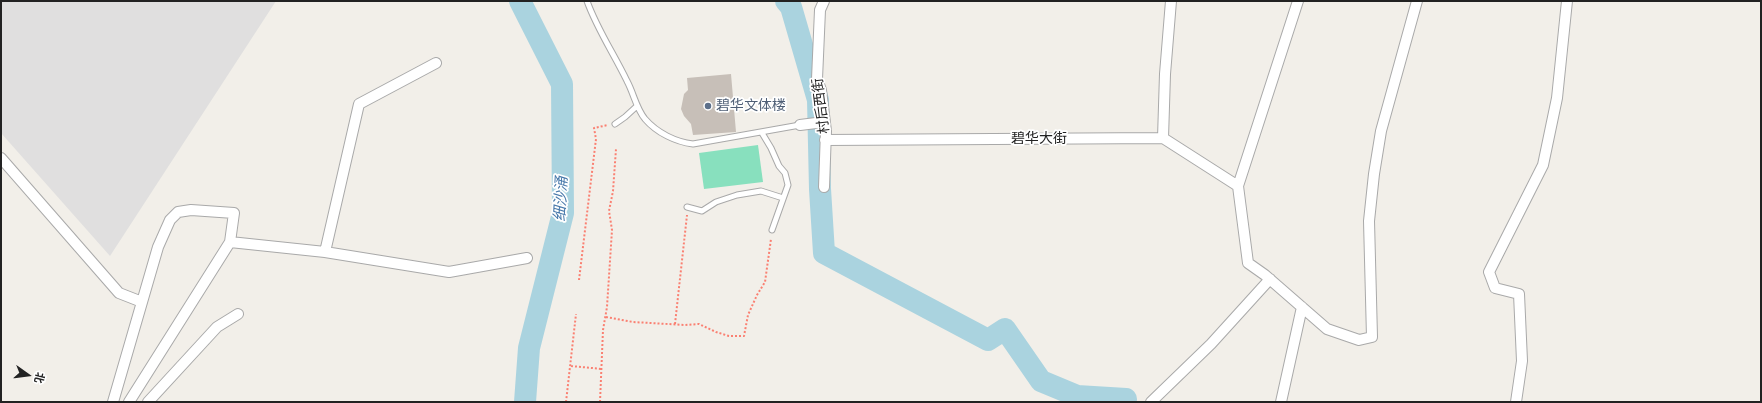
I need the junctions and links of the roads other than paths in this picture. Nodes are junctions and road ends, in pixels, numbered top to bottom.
1 (587, 1) edge
2 (824, 1) edge
3 (1171, 1) edge
4 (1298, 1) edge
5 (1417, 1) edge
6 (1566, 1) edge
7 (436, 63) dead end
8 (637, 106) junction
9 (824, 122) junction
10 (615, 124) dead end
11 (800, 125) joint
12 (762, 133) junction
13 (1163, 138) junction
14 (825, 140) junction
15 (1, 158) edge
16 (1238, 186) junction
17 (824, 187) dead end
18 (783, 198) junction
19 (687, 207) road end
20 (772, 230) road end
21 (230, 242) junction
22 (326, 252) junction
23 (527, 258) dead end
24 (1270, 279) junction
25 (142, 302) junction
26 (1302, 307) junction
27 (238, 314) dead end
28 (112, 402) edge
29 (128, 402) edge
30 (148, 402) edge
31 (1151, 402) edge
32 (1281, 402) edge
33 (1516, 402) edge

1 - 8 lane
2 - 9 street, 村后西街
3 - 13 street
4 - 16 street
5 - 26 street
6 - 33 street
7 - 22 street
8 - 10 lane
8 - 12 lane
9 - 11 street
9 - 14 street, 村后西街
11 - 12 lane
12 - 18 lane
13 - 14 street, 碧华大街
13 - 16 street
14 - 17 street, 村后西街
15 - 25 street
16 - 24 street
18 - 19 lane
18 - 20 lane
21 - 22 street
21 - 25 street
21 - 29 street
22 - 23 street
24 - 26 street
24 - 31 street
25 - 28 street
26 - 32 street
27 - 30 street

